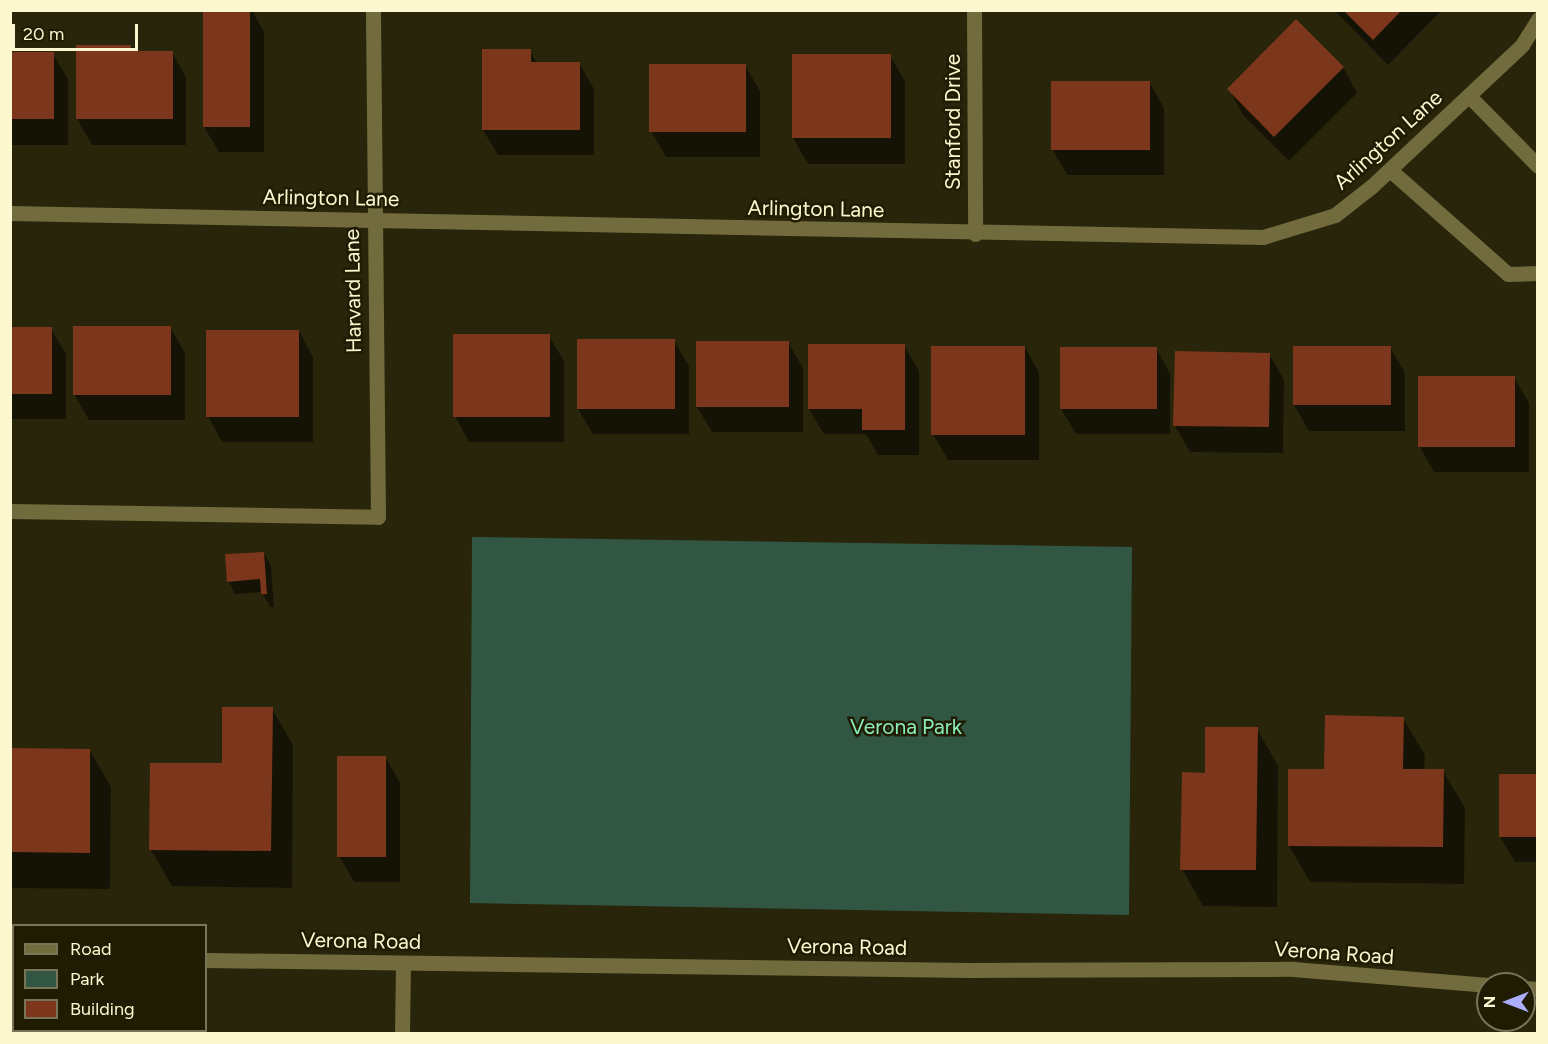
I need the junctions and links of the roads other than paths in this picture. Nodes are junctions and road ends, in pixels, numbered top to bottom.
1 (373, 10) edge
2 (974, 10) edge
3 (1538, 19) edge
4 (1469, 96) junction
5 (1538, 166) edge
6 (1390, 170) junction
7 (10, 213) edge
8 (373, 220) junction
9 (975, 234) junction
10 (1538, 273) edge
11 (10, 511) edge
12 (207, 960) edge
13 (403, 963) junction
14 (1476, 984) edge
15 (402, 1034) edge

1 - 8 street, Harvard Lane
2 - 9 street, Stanford Drive
3 - 4 street, Arlington Lane
4 - 5 street
4 - 6 street, Arlington Lane
6 - 9 street, Arlington Lane
6 - 10 street
7 - 8 street, Arlington Lane
8 - 9 street, Arlington Lane
8 - 11 street, Harvard Lane
12 - 13 street, Verona Road
13 - 14 street, Verona Road
13 - 15 street

